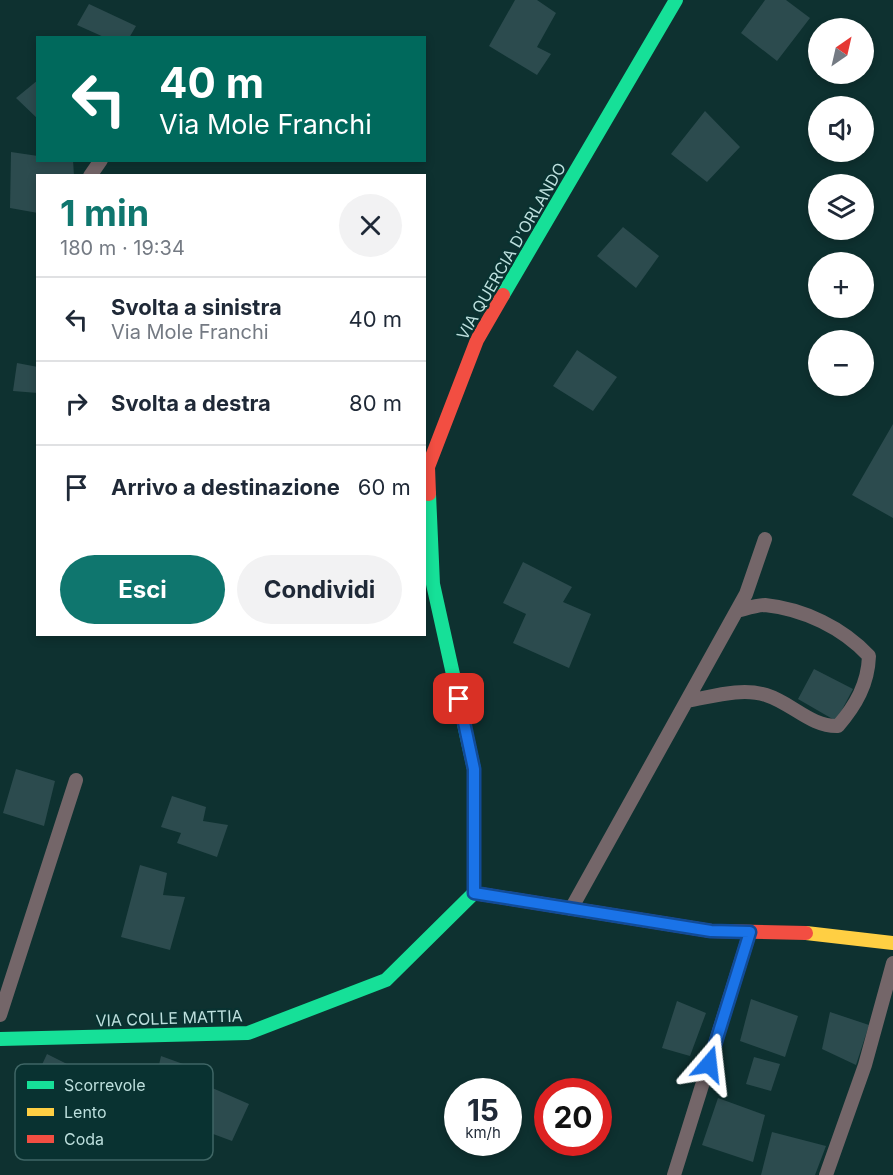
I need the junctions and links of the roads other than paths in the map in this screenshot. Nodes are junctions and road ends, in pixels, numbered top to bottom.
1 (676, 0) edge
2 (427, 499) edge
3 (765, 539) dead end
4 (737, 611) junction
5 (687, 701) junction
6 (76, 780) dead end
7 (474, 893) junction
8 (571, 909) junction
9 (750, 932) junction
10 (893, 943) edge
11 (893, 963) edge
12 (0, 1015) edge
13 (0, 1039) edge
14 (675, 1175) edge
15 (826, 1175) edge

1 - 2 street, VIA QUERCIA D'ORLANDO
2 - 7 street, VIA QUERCIA D'ORLANDO
3 - 4 lane
4 - 5 lane
4 - 5 lane
5 - 8 lane
6 - 12 lane
7 - 8 street
7 - 13 street, VIA COLLE MATTIA
8 - 9 street
9 - 10 street
9 - 14 lane
11 - 15 lane

